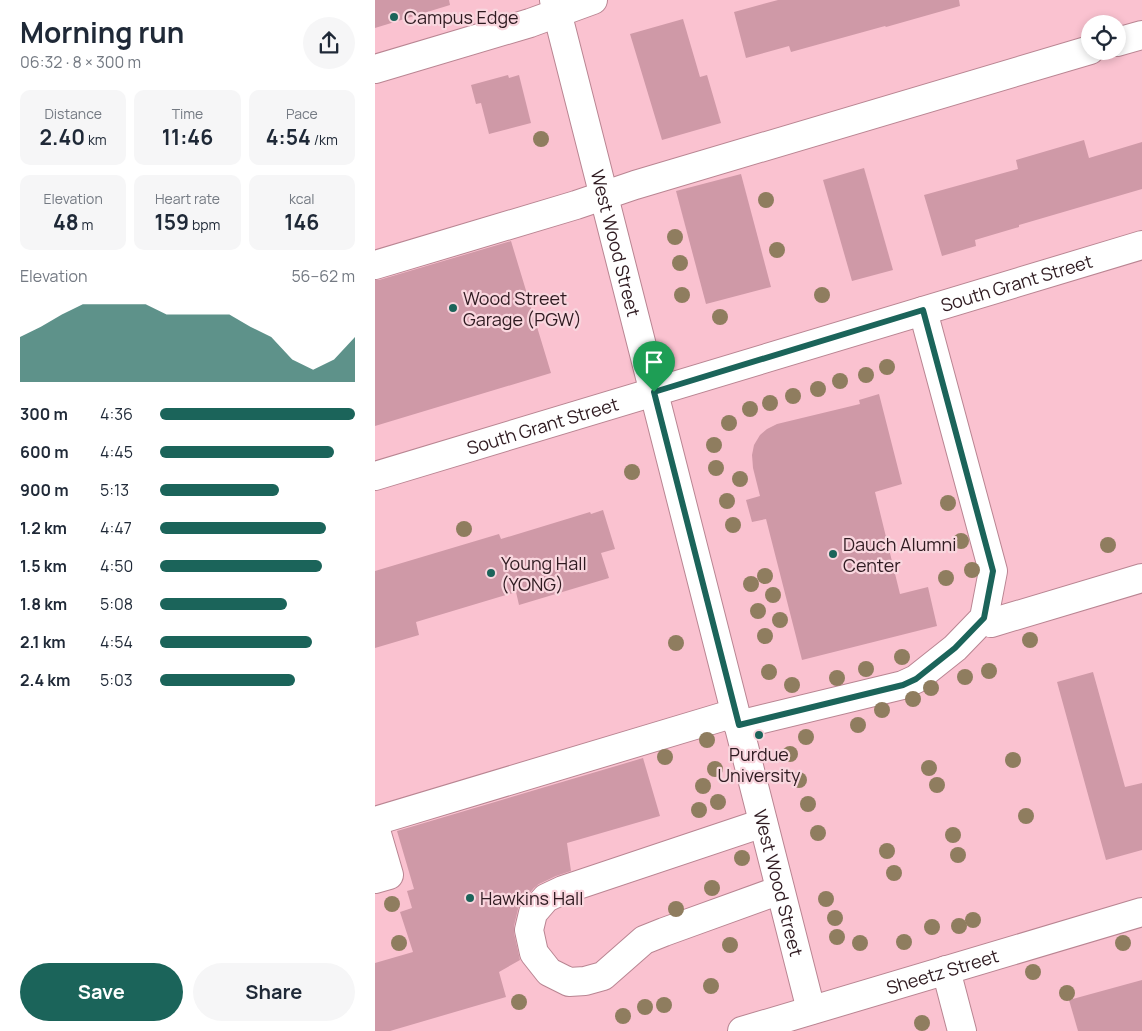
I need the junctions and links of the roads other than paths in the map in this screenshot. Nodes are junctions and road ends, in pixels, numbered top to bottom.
1 (593, 0) edge
2 (556, 6) edge
3 (1142, 35) edge
4 (1126, 39) edge
5 (1081, 53) edge
6 (375, 69) edge
7 (604, 196) junction
8 (1142, 245) edge
9 (375, 265) edge
10 (923, 310) junction
11 (654, 392) junction
12 (375, 476) edge
13 (1142, 578) edge
14 (984, 618) junction
15 (737, 719) junction
16 (375, 821) edge
17 (763, 823) junction
18 (375, 827) edge
19 (375, 879) edge
20 (780, 890) junction
21 (1142, 912) edge
22 (946, 970) junction
23 (811, 1010) junction
24 (742, 1031) edge
25 (962, 1031) edge

1 - 2 street
2 - 6 street
2 - 7 street, West Wood Street
3 - 4 street
5 - 7 street
7 - 9 street
7 - 11 street, West Wood Street
8 - 10 street, South Grant Street
10 - 11 street, South Grant Street
10 - 14 street
11 - 12 street, South Grant Street
11 - 15 street, West Wood Street
13 - 14 street
14 - 15 street
15 - 16 street
15 - 17 street, West Wood Street
17 - 20 street, West Wood Street
17 - 20 street
18 - 19 street
20 - 23 street, West Wood Street
21 - 22 street, Sheetz Street
22 - 23 street, Sheetz Street
22 - 25 street
23 - 24 street, Sheetz Street

